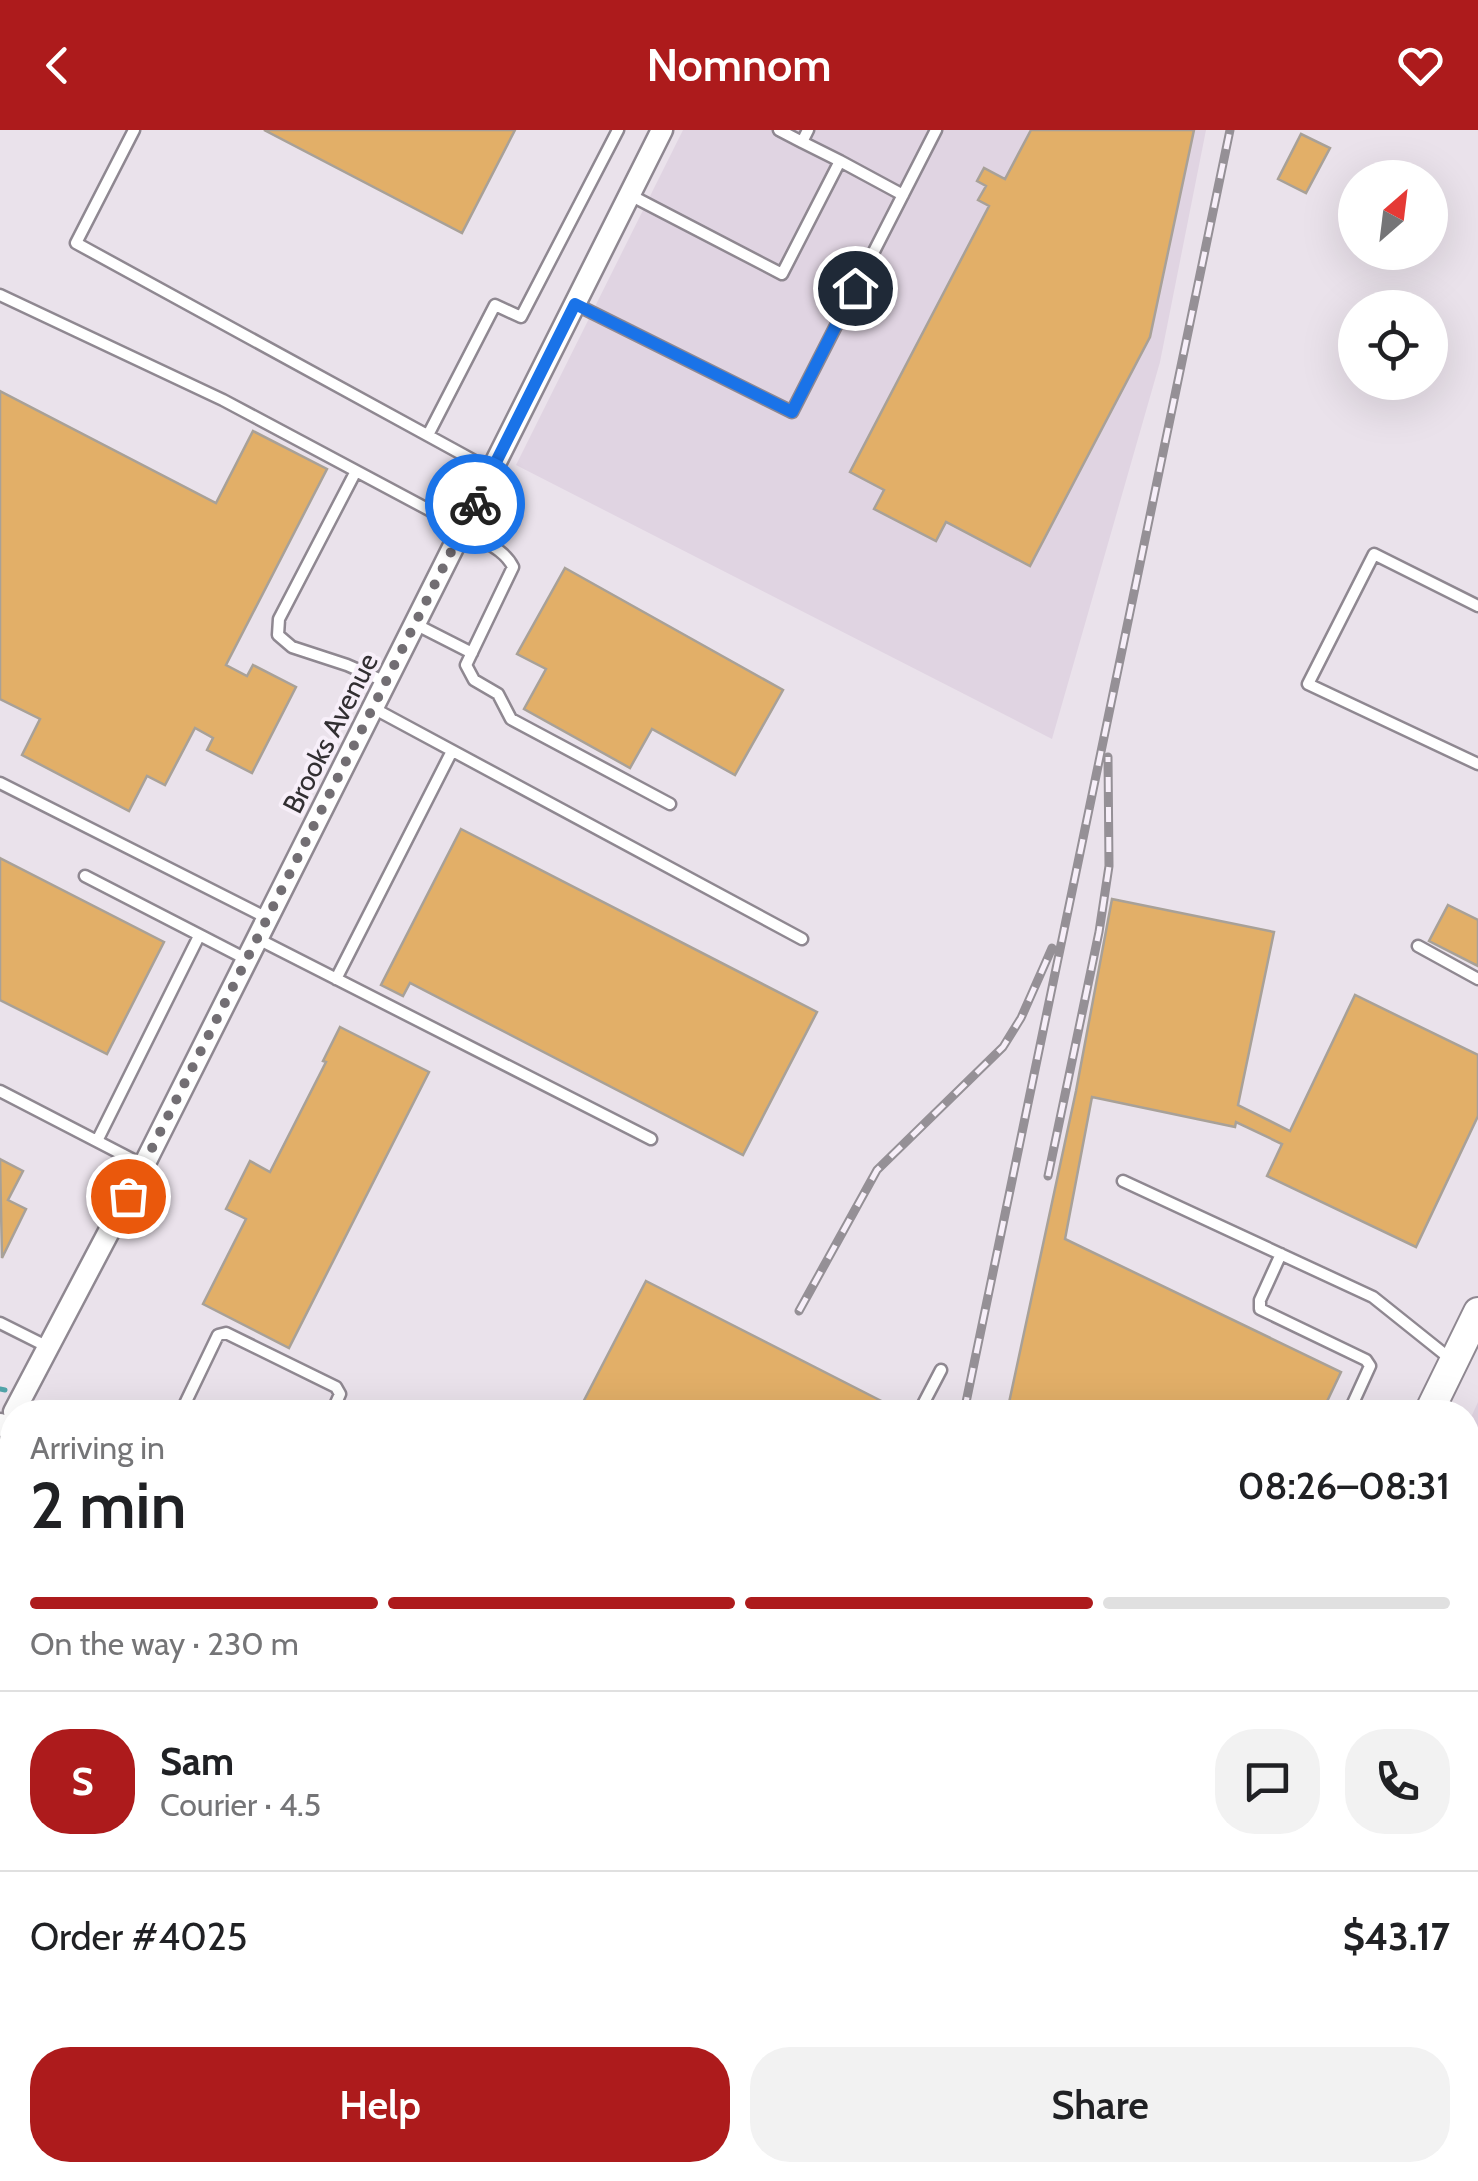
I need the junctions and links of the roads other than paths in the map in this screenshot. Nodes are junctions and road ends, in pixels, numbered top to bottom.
1 (134, 130) edge
2 (618, 130) edge
3 (662, 130) edge
4 (779, 130) edge
5 (808, 130) edge
6 (936, 130) edge
7 (802, 142) junction
8 (840, 162) junction
9 (630, 195) junction
10 (903, 195) junction
11 (0, 295) edge
12 (575, 304) junction
13 (428, 435) junction
14 (492, 470) junction
15 (356, 471) junction
16 (463, 528) junction
17 (1478, 606) edge
18 (415, 624) junction
19 (472, 653) junction
20 (386, 682) junction
21 (373, 708) junction
22 (452, 751) junction
23 (1478, 764) edge
24 (0, 782) edge
25 (670, 804) dead end
26 (86, 876) dead end
27 (268, 918) junction
28 (199, 936) junction
29 (258, 938) junction
30 (802, 939) dead end
31 (1418, 946) dead end
32 (247, 960) junction
33 (336, 978) junction
34 (1478, 980) edge
35 (0, 1091) edge
36 (650, 1139) dead end
37 (97, 1141) junction
38 (144, 1166) junction
39 (1123, 1181) dead end
40 (1281, 1254) junction
41 (1478, 1312) edge
42 (0, 1324) edge
43 (48, 1347) junction
44 (1454, 1362) junction
45 (941, 1370) dead end
46 (20, 1400) edge
47 (186, 1400) edge
48 (337, 1400) edge
49 (925, 1400) edge
50 (1354, 1400) edge
51 (1435, 1400) edge

1 - 13 lane
2 - 13 lane
3 - 9 street, Brooks Avenue
4 - 7 lane
5 - 7 lane
6 - 10 lane
7 - 8 lane
8 - 9 lane
8 - 10 lane
9 - 12 street, Brooks Avenue
10 - 12 lane
11 - 15 lane
12 - 14 street, Brooks Avenue
13 - 14 lane
14 - 16 street, Brooks Avenue
15 - 16 lane
15 - 20 lane
16 - 18 street, Brooks Avenue
16 - 19 lane
17 - 23 lane
18 - 19 lane
18 - 20 street, Brooks Avenue
19 - 25 lane
20 - 21 street, Brooks Avenue
21 - 22 lane
21 - 27 street, Brooks Avenue
22 - 30 lane
22 - 33 lane
24 - 27 lane
26 - 28 lane
27 - 29 street, Brooks Avenue
28 - 32 lane
28 - 37 lane
29 - 32 street, Brooks Avenue
29 - 33 lane
31 - 34 lane
32 - 38 street, Brooks Avenue
33 - 36 lane
35 - 37 lane
37 - 38 lane
38 - 43 street, Brooks Avenue
39 - 40 lane
40 - 44 lane
40 - 50 lane
41 - 44 main road
42 - 43 lane
43 - 46 street, Brooks Avenue
44 - 51 main road
45 - 49 lane
47 - 48 lane

